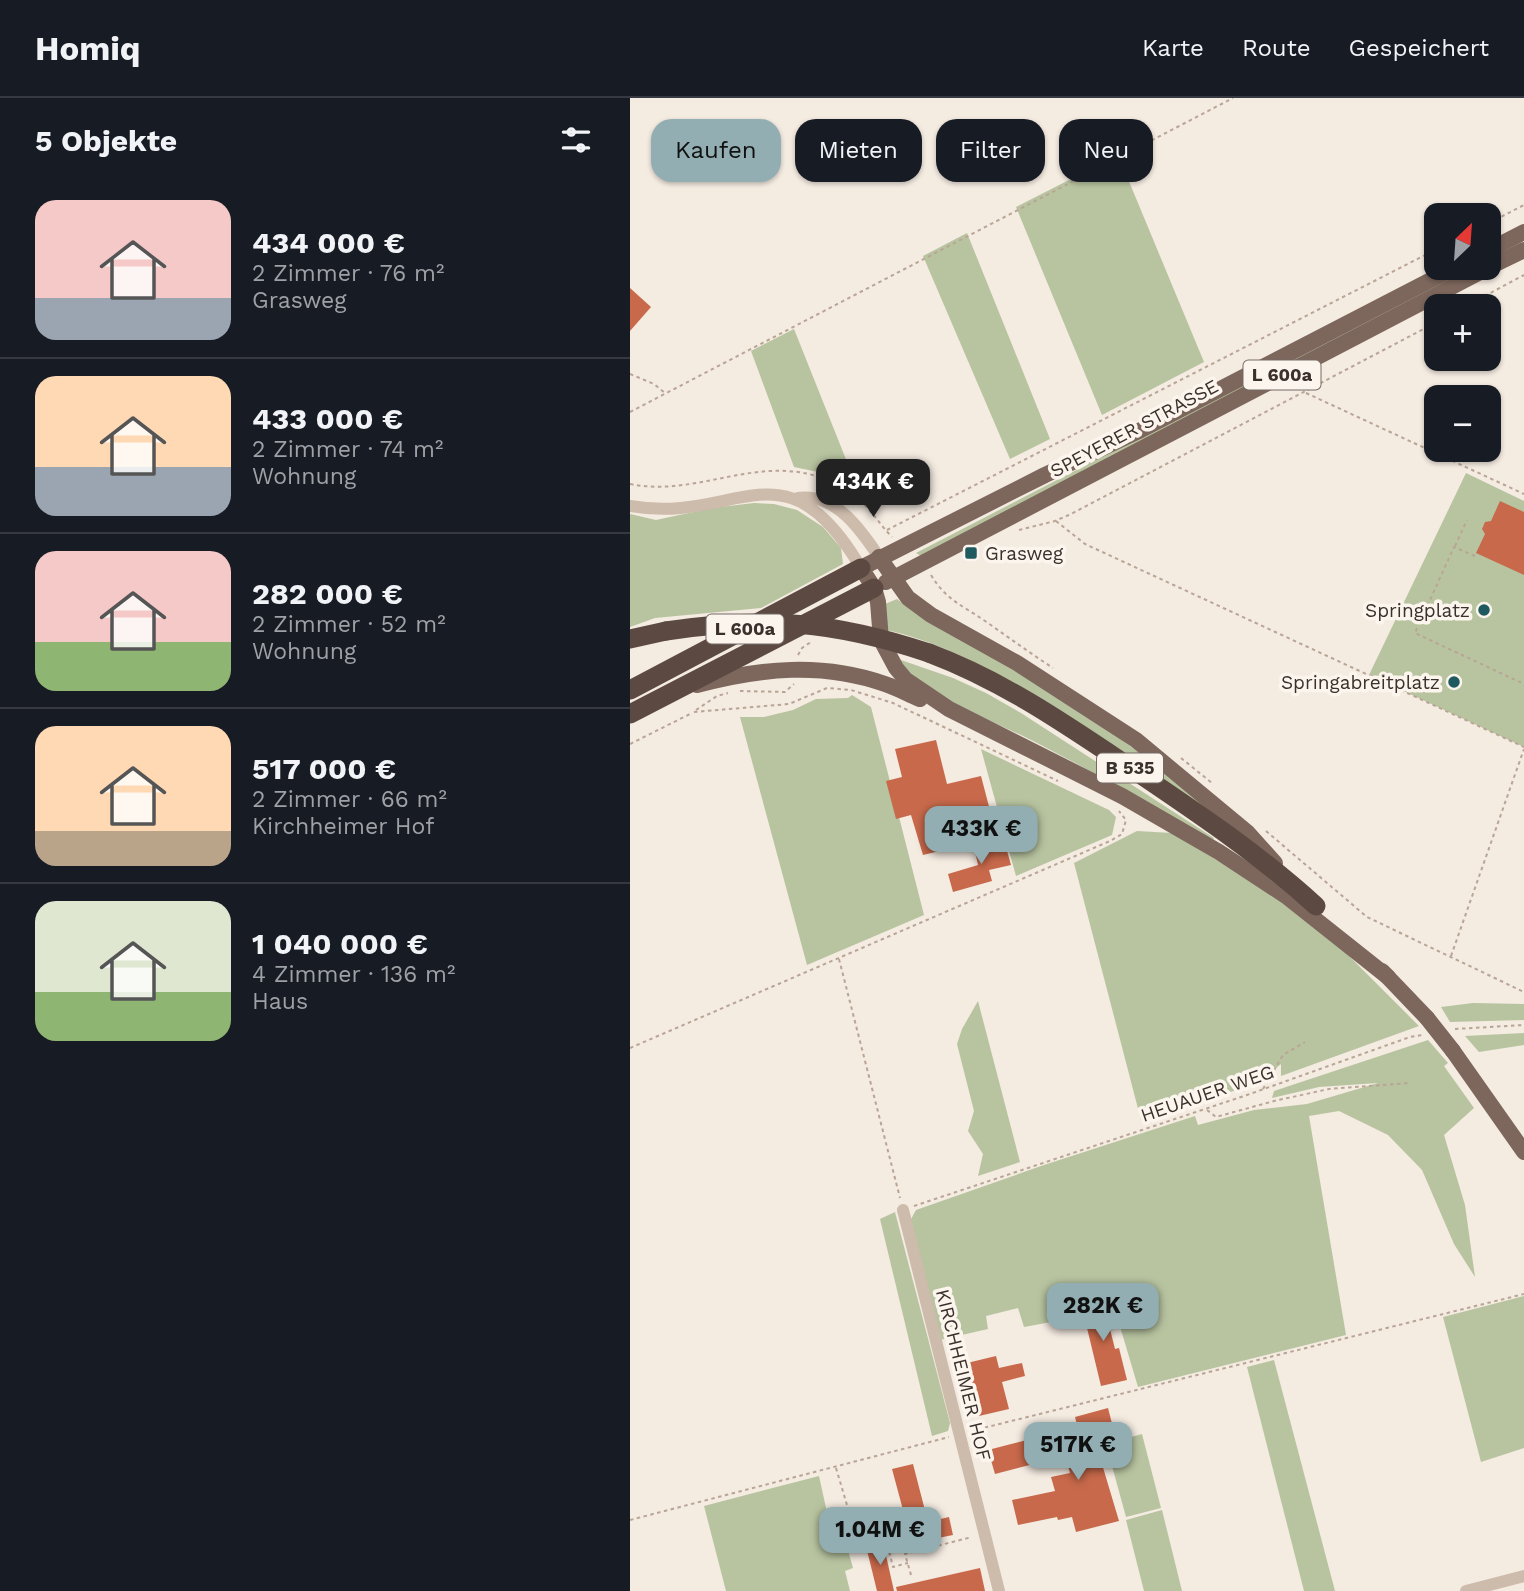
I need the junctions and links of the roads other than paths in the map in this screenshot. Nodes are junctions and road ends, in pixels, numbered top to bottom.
1 (1524, 232) edge
2 (1502, 243) edge
3 (1524, 250) edge
4 (1502, 261) edge
5 (1431, 280) edge
6 (1464, 280) edge
7 (798, 498) junction
8 (630, 506) edge
9 (879, 557) junction
10 (861, 568) junction
11 (893, 579) junction
12 (874, 587) junction
13 (630, 639) edge
14 (630, 690) edge
15 (672, 692) junction
16 (949, 709) junction
17 (630, 714) edge
18 (1316, 906) junction
19 (1388, 978) junction
20 (1524, 1152) edge
21 (903, 1210) road end
22 (1524, 1576) edge
23 (999, 1591) edge
24 (1466, 1591) edge

1 - 2 main road
3 - 4 main road, SPEYERER STRASSE / L 600a
5 - 9 main road, SPEYERER STRASSE / L 600a
6 - 11 main road, SPEYERER STRASSE / L 600a
7 - 8 street
7 - 9 street
7 - 10 street
9 - 10 main road, SPEYERER STRASSE / L 600a
9 - 11 main road
10 - 12 main road
10 - 14 highway, L 600a
11 - 12 main road, SPEYERER STRASSE / L 600a
11 - 18 main road
12 - 15 highway, L 600a
12 - 16 main road
13 - 18 highway, B 535, bridge
15 - 16 main road, B 535
15 - 17 highway, B 535
16 - 19 main road, B 535
18 - 19 main road, B 535
19 - 20 main road, B 535, bridge
21 - 23 street, KIRCHHEIMER HOF
22 - 24 street

